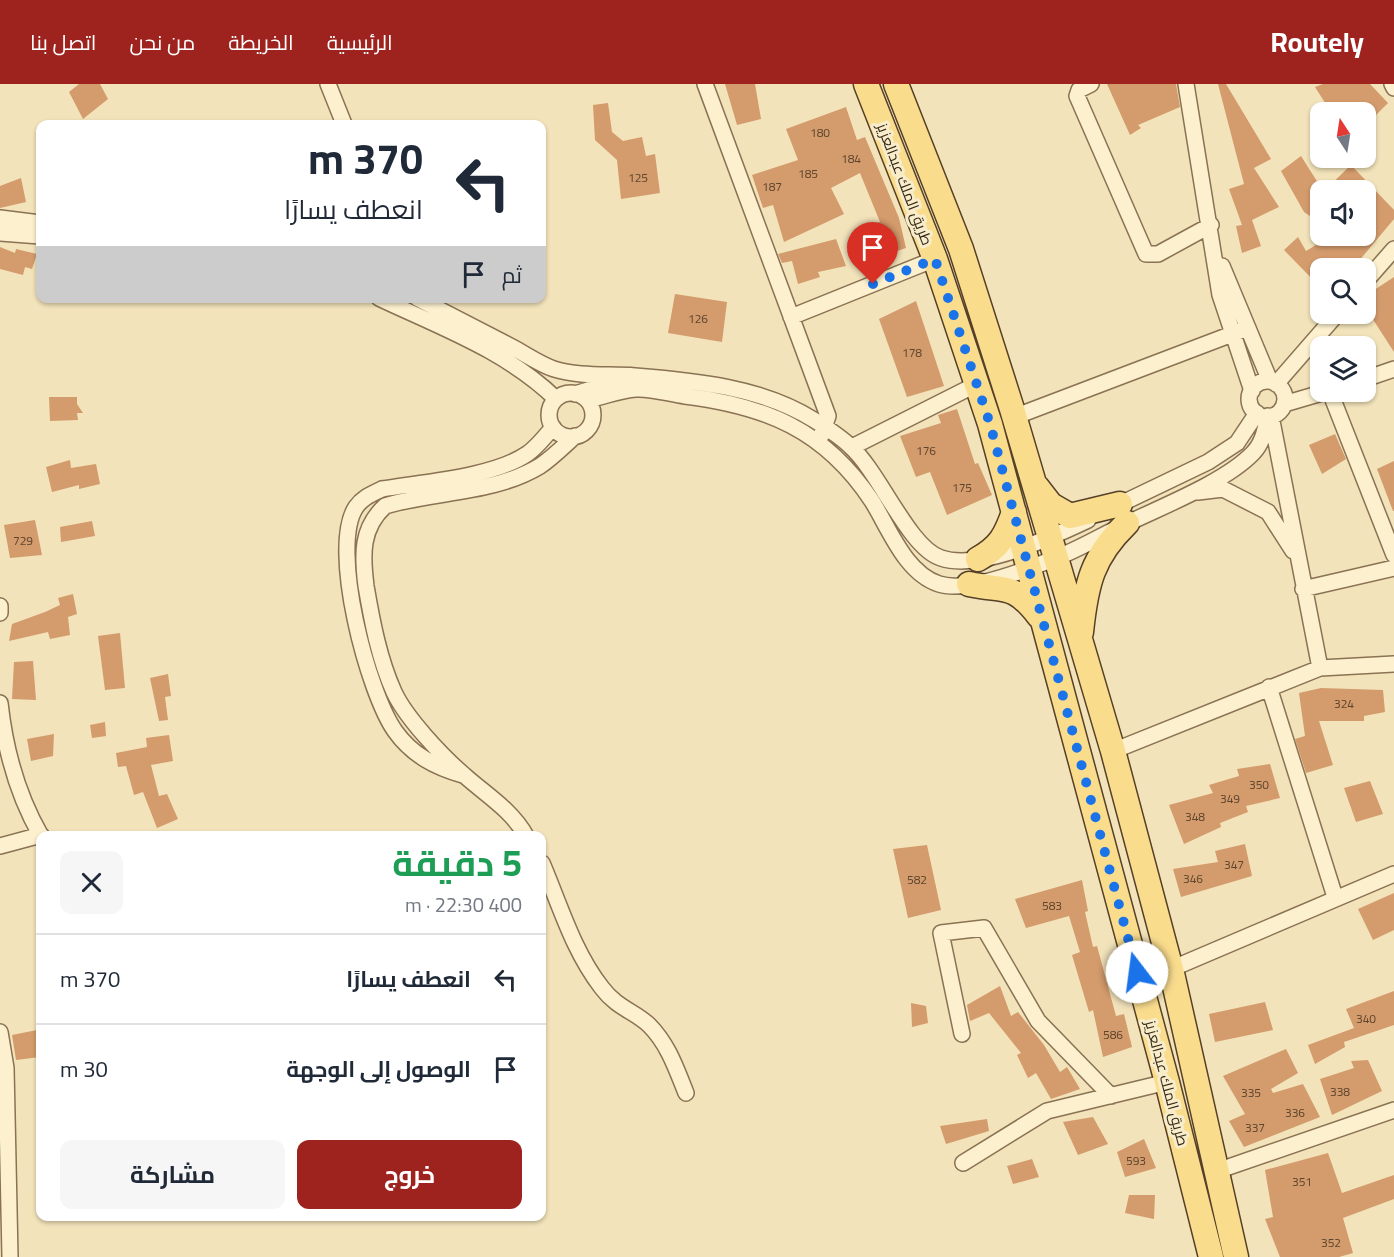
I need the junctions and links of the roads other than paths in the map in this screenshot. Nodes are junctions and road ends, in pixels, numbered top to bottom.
1 (328, 84) edge
2 (705, 84) edge
3 (866, 84) edge
4 (896, 84) edge
5 (1091, 84) edge
6 (1186, 84) edge
7 (1392, 84) edge
8 (1394, 88) edge
9 (342, 120) edge
10 (0, 218) edge
11 (36, 223) edge
12 (1211, 225) junction
13 (0, 233) edge
14 (36, 237) edge
15 (1394, 249) edge
16 (1215, 252) junction
17 (935, 259) junction
18 (1376, 269) edge
19 (390, 303) edge
20 (427, 303) edge
21 (791, 317) junction
22 (1328, 324) edge
23 (1248, 328) junction
24 (1233, 334) junction
25 (1392, 374) edge
26 (635, 376) junction
27 (1376, 377) edge
28 (1273, 382) junction
29 (977, 384) junction
30 (1252, 391) junction
31 (1310, 396) edge
32 (581, 397) junction
33 (556, 399) junction
34 (1334, 402) edge
35 (1284, 404) junction
36 (1266, 415) junction
37 (1014, 417) junction
38 (553, 427) junction
39 (825, 428) junction
40 (575, 436) junction
41 (818, 444) junction
42 (852, 447) junction
43 (1032, 481) junction
44 (1189, 494) junction
45 (1014, 512) junction
46 (1124, 514) junction
47 (1051, 549) junction
48 (1394, 555) edge
49 (1025, 558) junction
50 (978, 559) junction
51 (1299, 559) junction
52 (1394, 568) edge
53 (969, 584) junction
54 (1303, 589) junction
55 (0, 606) edge
56 (0, 613) edge
57 (1041, 618) junction
58 (1080, 643) junction
59 (1394, 664) edge
60 (1320, 668) junction
61 (1269, 687) junction
62 (0, 703) edge
63 (1113, 751) junction
64 (463, 775) junction
65 (39, 831) edge
66 (522, 831) edge
67 (36, 836) edge
68 (0, 846) edge
69 (546, 873) edge
70 (1394, 874) edge
71 (1335, 897) junction
72 (1171, 969) junction
73 (0, 1032) edge
74 (962, 1034) dead end
75 (1167, 1082) junction
76 (686, 1093) dead end
77 (1111, 1096) junction
78 (1394, 1110) edge
79 (963, 1162) dead end
80 (1217, 1171) junction
81 (10, 1257) edge
82 (1211, 1257) edge
83 (1236, 1257) edge

1 - 9 street
2 - 21 street
3 - 17 main road, طريق الملك عبدالعزيز
4 - 37 main road, طريق الملك عبدالعزيز
5 - 12 street
6 - 12 street
7 - 8 street
10 - 11 street
12 - 16 street
13 - 14 street
15 - 18 street
16 - 23 street
16 - 24 street
17 - 21 street
17 - 29 main road, طريق الملك عبدالعزيز
19 - 33 street
20 - 26 street
21 - 39 street
22 - 28 street
23 - 24 street
23 - 28 street
24 - 30 street
24 - 37 street
25 - 27 street
26 - 32 street
26 - 39 street
28 - 30 street
28 - 35 street
29 - 42 street
29 - 45 main road, طريق الملك عبدالعزيز
30 - 36 street
31 - 35 street
32 - 33 street
32 - 40 street
32 - 41 street
33 - 38 street
34 - 48 street
35 - 36 street
36 - 44 street
36 - 46 street
36 - 51 street
37 - 43 main road, طريق الملك عبدالعزيز
38 - 40 street
38 - 64 street
39 - 41 street
39 - 42 street
40 - 64 street
41 - 53 street
42 - 50 street
43 - 46 main road
43 - 47 main road, طريق الملك عبدالعزيز
44 - 46 street
44 - 51 street
45 - 49 main road, طريق الملك عبدالعزيز
45 - 50 main road
46 - 47 street
46 - 47 street
46 - 58 main road
47 - 49 street
47 - 49 street
47 - 58 main road, طريق الملك عبدالعزيز
49 - 50 street
49 - 53 street
49 - 57 main road, طريق الملك عبدالعزيز
51 - 54 street
52 - 54 street
53 - 57 main road
54 - 60 street
55 - 56 street
57 - 75 main road, طريق الملك عبدالعزيز
58 - 63 main road, طريق الملك عبدالعزيز
59 - 60 street
60 - 61 street
61 - 63 street
61 - 71 street
62 - 65 street
63 - 72 main road, طريق الملك عبدالعزيز
64 - 66 street
67 - 68 street
69 - 76 street
70 - 71 street
71 - 72 street
72 - 80 main road, طريق الملك عبدالعزيز
73 - 81 street
74 - 77 street
75 - 77 street
75 - 82 main road, طريق الملك عبدالعزيز
77 - 79 street
78 - 80 street
80 - 83 main road, طريق الملك عبدالعزيز

